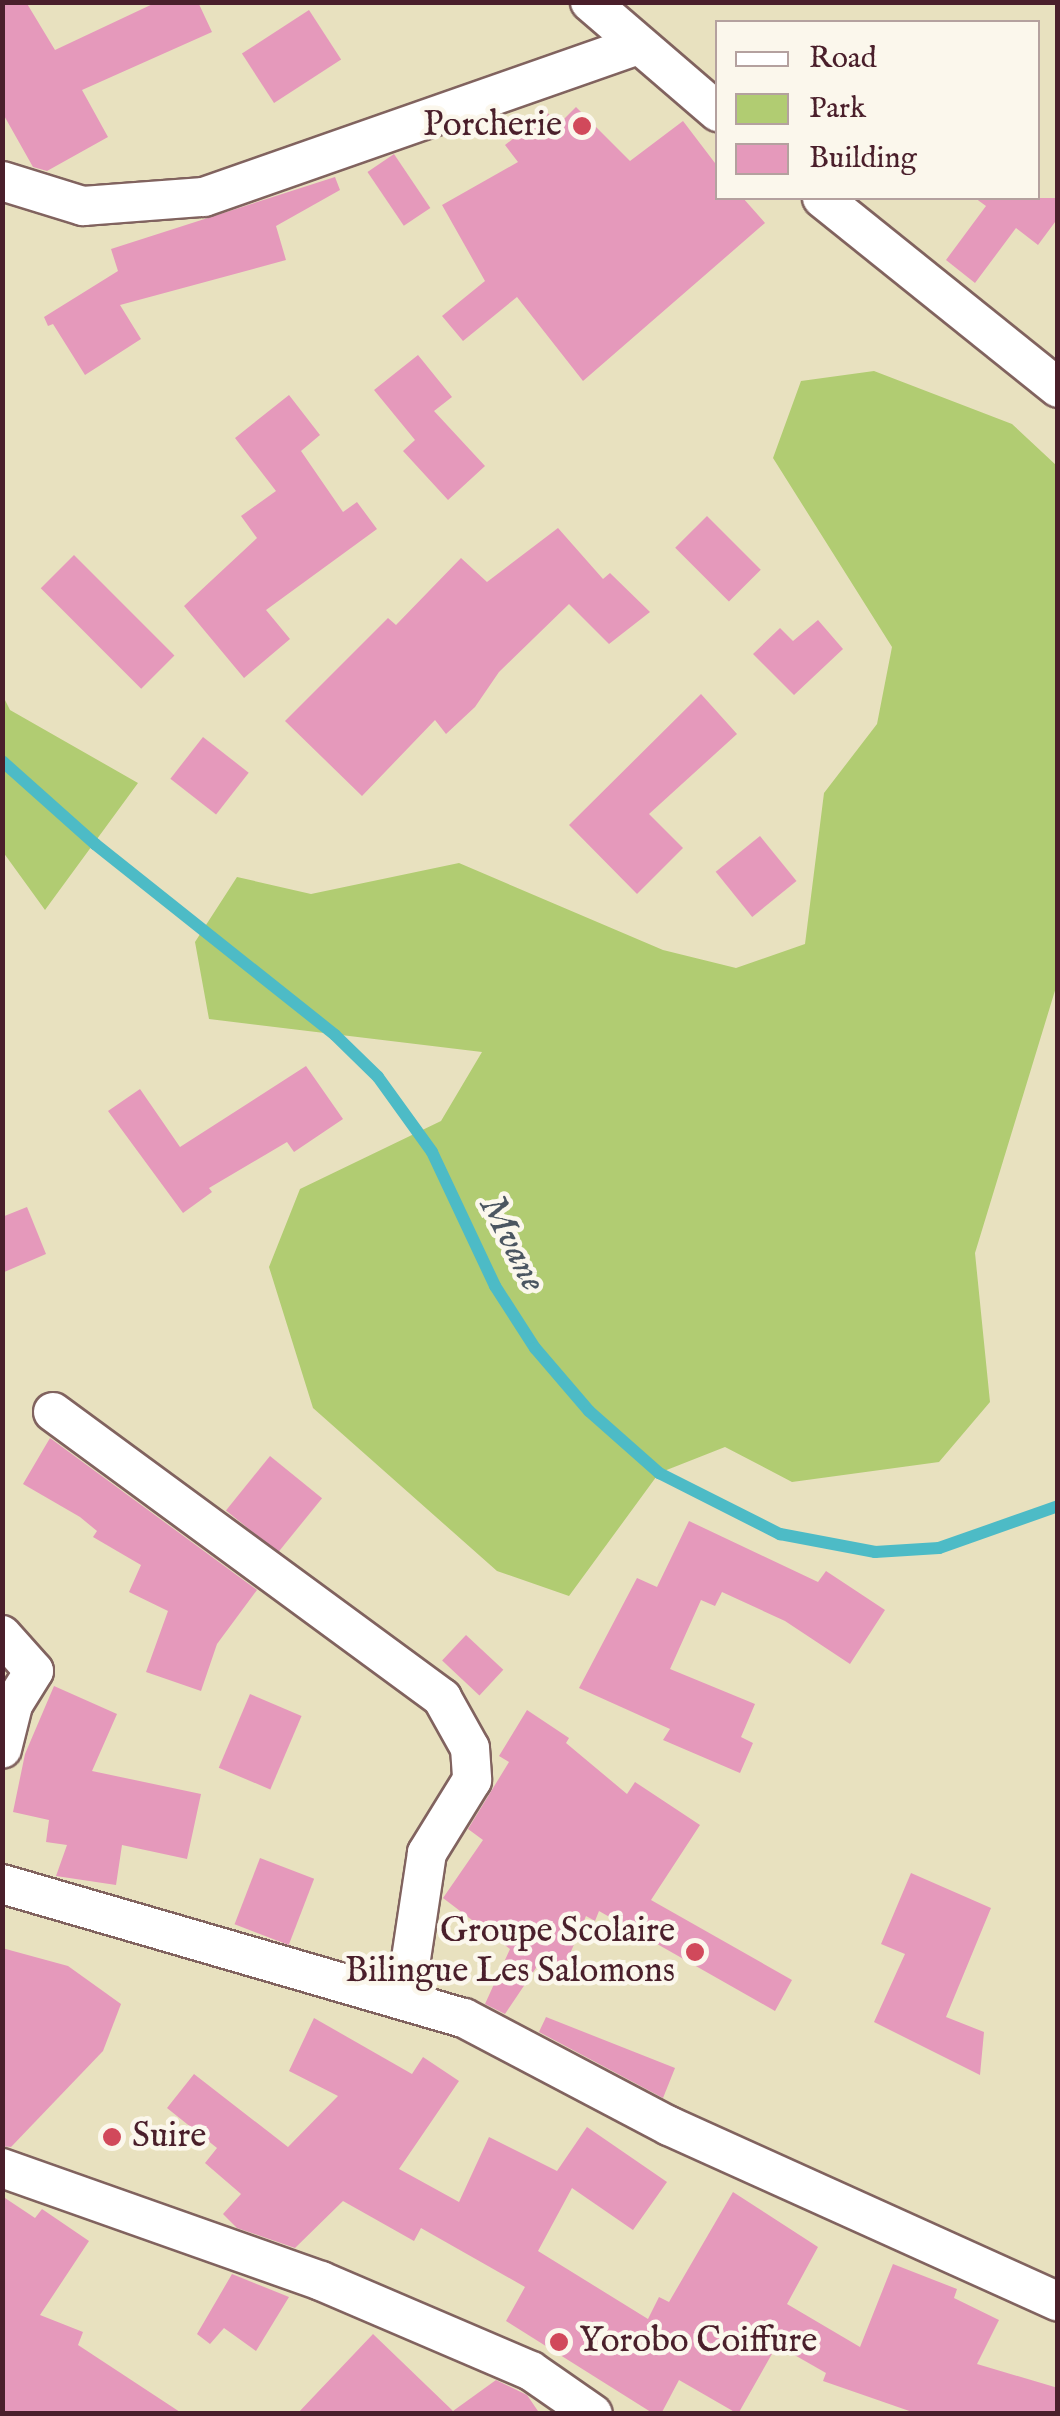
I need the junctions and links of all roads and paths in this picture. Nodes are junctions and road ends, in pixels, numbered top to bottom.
1 (590, 2) edge
2 (637, 45) junction
3 (715, 110) edge
4 (2, 180) edge
5 (824, 200) edge
6 (1058, 388) edge
7 (53, 1412) dead end
8 (2, 1635) edge
9 (2, 1748) edge
10 (2, 1884) edge
11 (405, 1998) junction
12 (2, 2168) edge
13 (1058, 2302) edge
14 (593, 2414) edge

1 - 2 street
2 - 3 street
2 - 4 street
5 - 6 street
7 - 11 street
8 - 9 street
10 - 11 street
11 - 13 street
12 - 14 street

